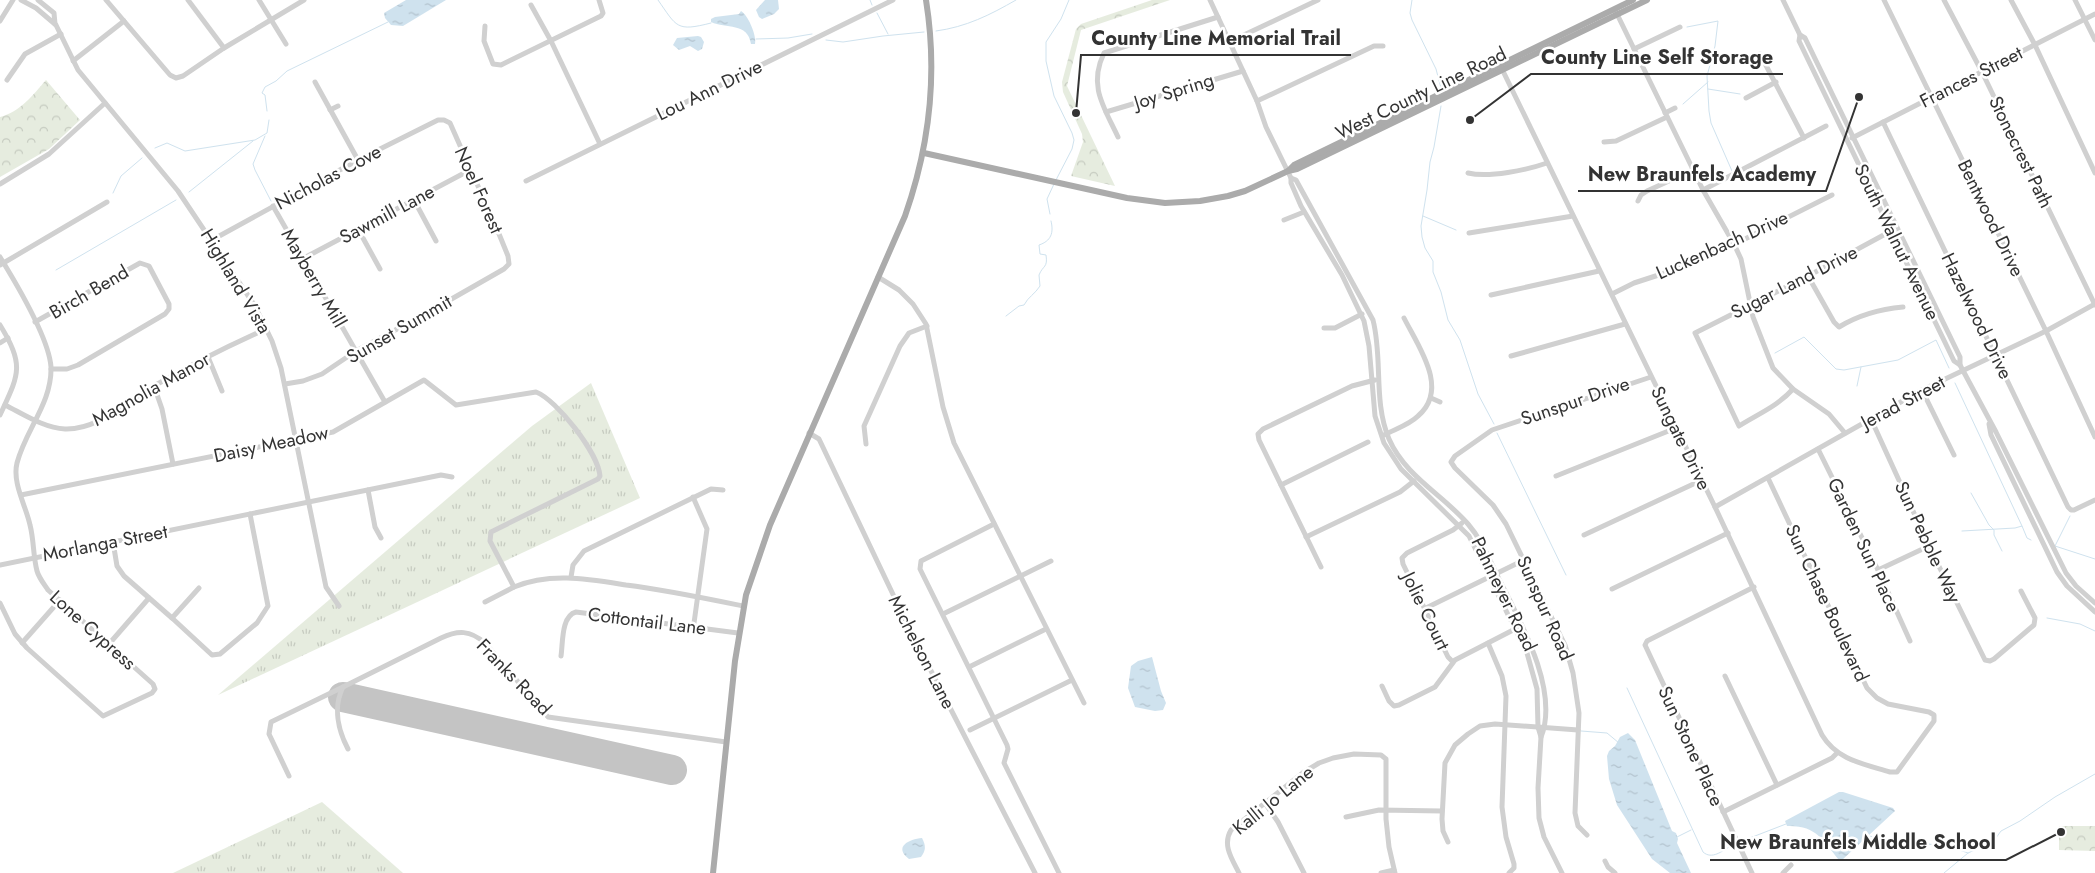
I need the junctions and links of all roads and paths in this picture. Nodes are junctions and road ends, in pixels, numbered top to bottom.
1 (13, 0) edge
2 (21, 0) edge
3 (38, 0) edge
4 (106, 0) edge
5 (188, 0) edge
6 (260, 0) edge
7 (304, 0) edge
8 (599, 0) edge
9 (892, 0) edge
10 (926, 0) edge
11 (1210, 0) edge
12 (1318, 0) edge
13 (1633, 0) edge
14 (1647, 0) edge
15 (1783, 0) edge
16 (1884, 0) edge
17 (1944, 0) edge
18 (2011, 0) edge
19 (2075, 0) edge
20 (531, 5) dead end
21 (1616, 12) junction
22 (2095, 14) edge
23 (1218, 17) junction
24 (272, 19) junction
25 (2085, 19) junction
26 (0, 21) edge
27 (124, 21) junction
28 (56, 25) junction
29 (485, 26) dead end
30 (1680, 27) dead end
31 (61, 34) junction
32 (1800, 35) junction
33 (2095, 40) edge
34 (551, 41) junction
35 (1229, 42) junction
36 (286, 44) dead end
37 (2034, 45) junction
38 (1383, 46) dead end
39 (224, 48) junction
40 (1634, 49) junction
41 (1760, 54) dead end
42 (73, 61) junction
43 (1501, 67) junction
44 (1243, 71) junction
45 (1982, 72) junction
46 (7, 80) dead end
47 (315, 82) dead end
48 (1776, 82) junction
49 (1932, 97) junction
50 (1746, 98) dead end
51 (1257, 101) junction
52 (106, 103) junction
53 (338, 106) dead end
54 (1676, 108) dead end
55 (330, 110) junction
56 (1106, 112) junction
57 (1666, 115) junction
58 (444, 120) joint
59 (1883, 122) junction
60 (1826, 126) dead end
61 (1118, 137) dead end
62 (1854, 137) junction
63 (1804, 138) junction
64 (1847, 140) junction
65 (1604, 142) dead end
66 (600, 144) junction
67 (924, 153) junction
68 (358, 160) junction
69 (1547, 163) junction
70 (470, 170) junction
71 (1693, 170) junction
72 (1288, 171) junction
73 (2095, 172) edge
74 (1468, 173) dead end
75 (1291, 178) junction
76 (526, 180) dead end
77 (0, 184) edge
78 (1703, 190) junction
79 (1832, 195) dead end
80 (414, 200) junction
81 (1638, 201) dead end
82 (106, 202) dead end
83 (273, 206) junction
84 (1304, 212) junction
85 (1573, 216) junction
86 (1284, 220) dead end
87 (358, 229) junction
88 (1891, 231) junction
89 (1469, 233) dead end
90 (212, 240) junction
91 (436, 241) dead end
92 (1734, 243) junction
93 (304, 258) junction
94 (1, 262) edge
95 (509, 264) joint
96 (380, 269) dead end
97 (1599, 271) junction
98 (1808, 276) junction
99 (878, 277) junction
100 (1612, 294) junction
101 (1492, 295) dead end
102 (2095, 305) edge
103 (1751, 306) junction
104 (1902, 307) dead end
105 (1367, 312) junction
106 (1361, 315) junction
107 (1404, 318) dead end
108 (35, 322) junction
109 (1625, 324) junction
110 (0, 325) edge
111 (927, 326) junction
112 (1324, 328) dead end
113 (266, 329) junction
114 (2046, 331) junction
115 (8, 338) junction
116 (0, 343) edge
117 (356, 351) junction
118 (1997, 355) junction
119 (1511, 356) dead end
120 (208, 357) junction
121 (1962, 368) junction
122 (51, 369) junction
123 (1651, 376) junction
124 (1375, 380) junction
125 (285, 384) junction
126 (154, 386) junction
127 (1793, 389) junction
128 (1922, 390) junction
129 (222, 391) dead end
130 (1430, 398) junction
131 (385, 402) junction
132 (1440, 402) dead end
133 (5, 405) junction
134 (0, 415) edge
135 (1871, 420) junction
136 (36, 421) junction
137 (1989, 421) junction
138 (1500, 427) joint
139 (1676, 428) junction
140 (809, 433) junction
141 (1845, 433) junction
142 (1384, 434) junction
143 (2095, 437) edge
144 (296, 439) junction
145 (1368, 442) dead end
146 (866, 444) dead end
147 (1818, 449) junction
148 (1954, 455) dead end
149 (173, 464) junction
150 (1556, 476) dead end
151 (452, 477) dead end
152 (1768, 478) junction
153 (1415, 479) junction
154 (1702, 480) junction
155 (1281, 485) junction
156 (368, 490) junction
157 (723, 490) dead end
158 (21, 495) junction
159 (694, 497) junction
160 (2095, 500) edge
161 (308, 502) junction
162 (1715, 507) junction
163 (250, 514) junction
164 (1464, 520) junction
165 (994, 524) junction
166 (1460, 525) junction
167 (1728, 533) junction
168 (1584, 535) dead end
169 (381, 538) dead end
170 (1306, 538) junction
171 (113, 542) junction
172 (1929, 546) junction
173 (35, 557) junction
174 (1524, 560) junction
175 (1051, 561) dead end
176 (0, 565) edge
177 (1321, 568) dead end
178 (1878, 570) junction
179 (1493, 575) junction
180 (1020, 576) junction
181 (571, 577) junction
182 (514, 587) junction
183 (1754, 587) junction
184 (199, 588) dead end
185 (1612, 589) dead end
186 (2021, 591) dead end
187 (698, 597) junction
188 (149, 598) junction
189 (60, 600) junction
190 (485, 602) dead end
191 (0, 603) edge
192 (2095, 603) edge
193 (339, 606) dead end
194 (743, 606) junction
195 (1426, 608) junction
196 (2095, 612) edge
197 (943, 614) junction
198 (172, 618) junction
199 (694, 622) dead end
200 (1522, 626) junction
201 (1046, 629) junction
202 (1516, 629) junction
203 (738, 633) junction
204 (1910, 641) dead end
205 (22, 643) junction
206 (1488, 643) junction
207 (109, 644) junction
208 (561, 656) dead end
209 (1453, 662) junction
210 (969, 667) junction
211 (1725, 676) dead end
212 (1072, 680) junction
213 (343, 686) junction
214 (1382, 686) dead end
215 (1084, 703) dead end
216 (994, 719) junction
217 (1505, 725) junction
218 (1538, 727) junction
219 (1545, 727) junction
220 (970, 730) dead end
221 (1578, 730) junction
222 (1541, 737) junction
223 (726, 742) junction
224 (348, 749) dead end
225 (1837, 753) junction
226 (1897, 772) joint
227 (290, 776) dead end
228 (1777, 785) junction
229 (1264, 803) junction
230 (1386, 810) junction
231 (1442, 811) junction
232 (1723, 812) junction
233 (1346, 817) dead end
234 (1587, 835) dead end
235 (1448, 842) dead end
236 (1605, 861) dead end
237 (1791, 865) dead end
238 (1394, 871) edge
239 (713, 873) edge
240 (1035, 873) edge
241 (1059, 873) edge
242 (1239, 873) edge
243 (1304, 873) edge
244 (1381, 873) edge
245 (1509, 873) edge
246 (1562, 873) edge
247 (1615, 873) edge
248 (1752, 873) edge
249 (1783, 873) edge

1 - 26 street
2 - 28 street, Highland Vista
3 - 28 street, Highland Vista
4 - 27 street
5 - 39 street
6 - 24 street
7 - 24 street
8 - 34 street
9 - 66 street, Lou Ann Drive
10 - 67 main road
11 - 23 street, Pahmeyer Road
12 - 35 street
13 - 21 main road, West County Line Road
14 - 21 main road, West County Line Road
15 - 32 street, South Walnut Avenue
16 - 49 street, Bentwood Drive
17 - 45 street, Stonecrest Path
18 - 37 street
19 - 25 street
20 - 34 street
21 - 40 street
21 - 43 main road, West County Line Road
22 - 25 street, Frances Street
23 - 35 street, Pahmeyer Road
23 - 56 street
24 - 36 street
24 - 39 street
25 - 33 street
25 - 37 street, Frances Street
27 - 39 street
27 - 42 street
28 - 31 street, Highland Vista
29 - 34 street
30 - 40 street
31 - 42 street, Highland Vista
31 - 46 street
32 - 62 street, South Walnut Avenue
32 - 64 street, South Walnut Avenue
34 - 66 street
35 - 44 street, Pahmeyer Road
37 - 45 street, Frances Street
37 - 73 street
38 - 51 street
40 - 57 street
41 - 48 street
42 - 52 street, Highland Vista
43 - 69 street, Sungate Drive
43 - 72 main road, West County Line Road
44 - 51 street, Pahmeyer Road
44 - 56 street, Joy Spring
45 - 49 street, Frances Street
45 - 102 street, Stonecrest Path
47 - 55 street
48 - 50 street
48 - 63 street
49 - 59 street, Frances Street
49 - 114 street, Bentwood Drive
51 - 72 street, Pahmeyer Road
52 - 77 street
52 - 90 street, Highland Vista
53 - 55 street
54 - 57 street
55 - 68 street
56 - 61 street
57 - 65 street
57 - 71 street
58 - 68 street, Nicholas Cove
58 - 70 street, Noel Forest
59 - 62 street, Frances Street
59 - 118 street, Hazelwood Drive
60 - 63 street
62 - 64 street, Frances Street
62 - 121 street, South Walnut Avenue
63 - 78 street
64 - 88 street, South Walnut Avenue
66 - 76 street, Lou Ann Drive
67 - 72 main road, West County Line Road
67 - 99 main road
68 - 83 street, Nicholas Cove
69 - 74 street
69 - 85 street, Sungate Drive
70 - 80 street, Sawmill Lane
70 - 95 street, Noel Forest
71 - 78 street
71 - 81 street
72 - 75 street, Pahmeyer Road
75 - 84 street, Pahmeyer Road
75 - 105 street, Pahmeyer Road
78 - 92 street
79 - 92 street, Luckenbach Drive
80 - 87 street, Sawmill Lane
80 - 91 street
82 - 94 street
83 - 90 street, Nicholas Cove
83 - 93 street, Mayberry Mill
84 - 86 street
84 - 106 street, Pahmeyer Road
85 - 89 street
85 - 97 street, Sungate Drive
87 - 93 street, Sawmill Lane
87 - 96 street
88 - 98 street, Sugar Land Drive
88 - 121 street, South Walnut Avenue
90 - 113 street, Highland Vista
92 - 100 street, Luckenbach Drive
92 - 103 street
93 - 117 street, Mayberry Mill
94 - 108 street, Lone Cypress
95 - 117 street, Sunset Summit
97 - 100 street, Sungate Drive
97 - 101 street
98 - 103 street, Sugar Land Drive
98 - 104 street
99 - 111 street
99 - 140 main road
100 - 109 street, Sungate Drive
102 - 114 street, Jerad Street
103 - 127 street
103 - 127 street, Sugar Land Drive
105 - 106 street
105 - 124 street, Pahmeyer Road
106 - 112 street
106 - 124 street, Pahmeyer Road
107 - 130 street
108 - 122 street, Lone Cypress
108 - 122 street, Birch Bend
109 - 119 street
109 - 123 street, Sungate Drive
110 - 115 street
111 - 146 street
111 - 165 street
113 - 120 street, Magnolia Manor
113 - 125 street, Highland Vista
114 - 118 street, Jerad Street
114 - 143 street, Bentwood Drive
115 - 116 street
115 - 133 street
117 - 125 street, Sunset Summit
117 - 131 street, Mayberry Mill
118 - 121 street, Jerad Street
118 - 160 street, Hazelwood Drive
120 - 126 street, Magnolia Manor
120 - 129 street
121 - 128 street, Jerad Street
121 - 137 street, South Walnut Avenue
122 - 136 street, Lone Cypress
123 - 138 street, Sunspur Drive
123 - 139 street, Sungate Drive
124 - 142 street, Pahmeyer Road
124 - 155 street
125 - 144 street, Highland Vista
126 - 136 street, Magnolia Manor
126 - 149 street
127 - 141 street
128 - 135 street, Jerad Street
128 - 148 street
130 - 132 street
130 - 142 street
131 - 144 street, Daisy Meadow
131 - 182 street, Daisy Meadow
133 - 134 street
133 - 136 street, Magnolia Manor
135 - 141 street, Jerad Street
135 - 172 street, Sun Pebble Way
136 - 158 street, Lone Cypress
137 - 192 street, South Walnut Avenue
137 - 196 street, South Walnut Avenue
138 - 174 street, Sunspur Road
139 - 150 street
139 - 154 street, Sungate Drive
140 - 194 main road
140 - 240 street, Michelson Lane
141 - 147 street, Jerad Street
142 - 153 street, Pahmeyer Road
144 - 149 street, Daisy Meadow
144 - 161 street, Highland Vista
145 - 155 street
147 - 152 street, Jerad Street
147 - 178 street, Garden Sun Place
149 - 158 street, Daisy Meadow
151 - 156 street, Morlanga Street
152 - 162 street, Jerad Street
152 - 226 street, Sun Chase Boulevard
153 - 164 street, Pahmeyer Road
153 - 166 street, Pahmeyer Road
153 - 170 street
154 - 162 street, Sungate Drive
154 - 168 street
155 - 170 street
156 - 161 street, Morlanga Street
156 - 169 street
157 - 159 street
158 - 173 street, Lone Cypress
159 - 181 street
159 - 187 street
161 - 163 street, Morlanga Street
161 - 193 street, Highland Vista
162 - 167 street, Sungate Drive
163 - 171 street, Morlanga Street
163 - 198 street
164 - 166 street
164 - 179 street, Pahmeyer Road
165 - 180 street
165 - 197 street
166 - 179 street, Pahmeyer Road
166 - 195 street, Jolie Court
167 - 183 street, Sungate Drive
167 - 185 street
170 - 177 street
171 - 173 street, Morlanga Street
171 - 188 street
172 - 178 street
172 - 186 street, Sun Pebble Way
173 - 176 street, Morlanga Street
173 - 189 street, Lone Cypress
174 - 179 street
174 - 221 street, Sunspur Road
175 - 180 street
178 - 204 street, Garden Sun Place
179 - 195 street
179 - 200 street, Pahmeyer Road
179 - 202 street, Pahmeyer Road
180 - 197 street
180 - 201 street
181 - 182 street
181 - 187 street
182 - 190 street
183 - 225 street, Sungate Drive
183 - 232 street, Sun Stone Place
184 - 198 street
187 - 194 street
187 - 199 street
188 - 198 street
188 - 207 street
189 - 205 street
189 - 207 street, Lone Cypress
191 - 205 street
194 - 203 main road
195 - 209 street, Jolie Court
197 - 210 street
200 - 202 street
200 - 219 street, Pahmeyer Road
201 - 210 street
201 - 212 street
202 - 206 street
202 - 218 street, Pahmeyer Road
203 - 208 street, Cottontail Lane
203 - 223 main road
205 - 207 street, Lone Cypress
206 - 209 street
206 - 217 street
209 - 214 street
210 - 216 street
211 - 228 street
212 - 215 street
212 - 216 street
213 - 223 street, Franks Road
213 - 224 street
213 - 227 street, Franks Road
216 - 220 street
216 - 241 street
217 - 218 street
217 - 231 street
217 - 245 street
218 - 219 street
218 - 222 street, Pahmeyer Road
219 - 221 street
219 - 222 street, Pahmeyer Road
221 - 234 street, Sunspur Road
222 - 246 street, Pahmeyer Road
223 - 239 main road
225 - 226 street, Sungate Drive
225 - 228 street
228 - 232 street
229 - 230 street, Kalli Jo Lane
229 - 242 street, Kalli Jo Lane
229 - 243 street
230 - 231 street
230 - 233 street
230 - 238 street
231 - 235 street
232 - 248 street, Sun Stone Place
236 - 247 street
237 - 249 street
238 - 244 street

